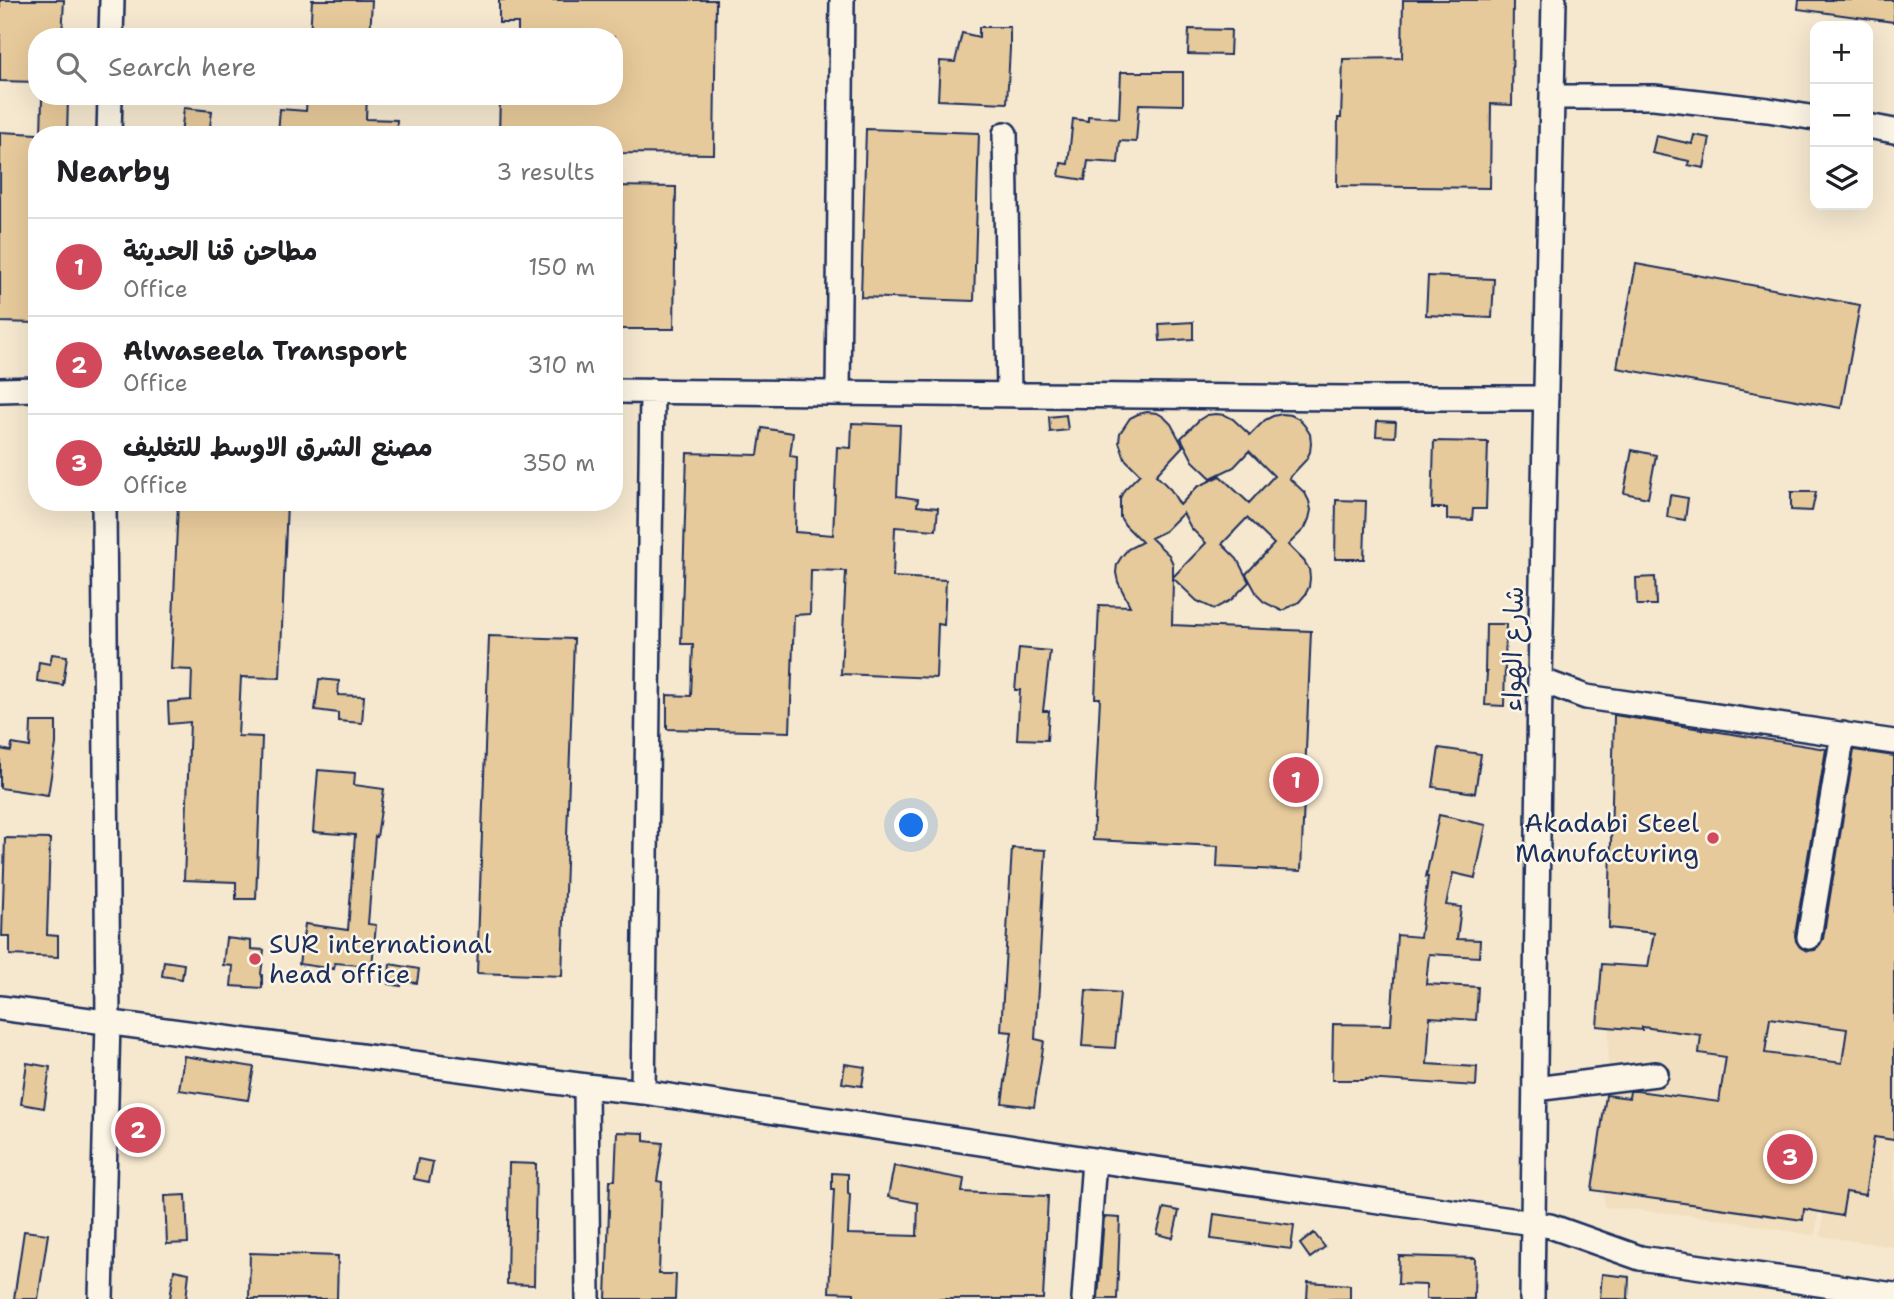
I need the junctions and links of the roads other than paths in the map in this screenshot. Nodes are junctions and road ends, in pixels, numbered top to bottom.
1 (112, 0) edge
2 (842, 0) edge
3 (1554, 0) edge
4 (111, 28) edge
5 (1552, 97) junction
6 (110, 105) edge
7 (1810, 117) edge
8 (109, 126) edge
9 (1873, 127) edge
10 (1894, 131) edge
11 (1005, 134) dead end
12 (28, 389) edge
13 (0, 390) edge
14 (623, 391) edge
15 (652, 391) junction
16 (838, 393) junction
17 (1009, 395) junction
18 (1546, 398) junction
19 (104, 511) edge
20 (1540, 680) junction
21 (1843, 734) junction
22 (1894, 742) edge
23 (1809, 937) dead end
24 (0, 1008) edge
25 (108, 1022) junction
26 (1656, 1074) dead end
27 (586, 1086) junction
28 (1535, 1089) junction
29 (643, 1092) junction
30 (1094, 1160) junction
31 (1532, 1223) junction
32 (1894, 1295) edge
33 (101, 1299) edge
34 (588, 1299) edge
35 (1084, 1299) edge
36 (1532, 1299) edge

1 - 4 street
2 - 16 street
3 - 5 street, شارع الهواء
5 - 7 street
5 - 18 street, شارع الهواء
6 - 8 street
9 - 10 street
11 - 17 street
12 - 13 street
14 - 15 street
15 - 16 street
15 - 29 street
16 - 17 street
17 - 18 street
18 - 20 street, شارع الهواء
19 - 25 street
20 - 21 street
20 - 28 street, شارع الهواء
21 - 22 street
21 - 23 street
24 - 25 street
25 - 27 street
25 - 33 street
26 - 28 street
27 - 29 street
27 - 34 street
28 - 31 street, شارع الهواء
29 - 30 street
30 - 31 street
30 - 35 street
31 - 32 street
31 - 36 street, شارع الهواء

